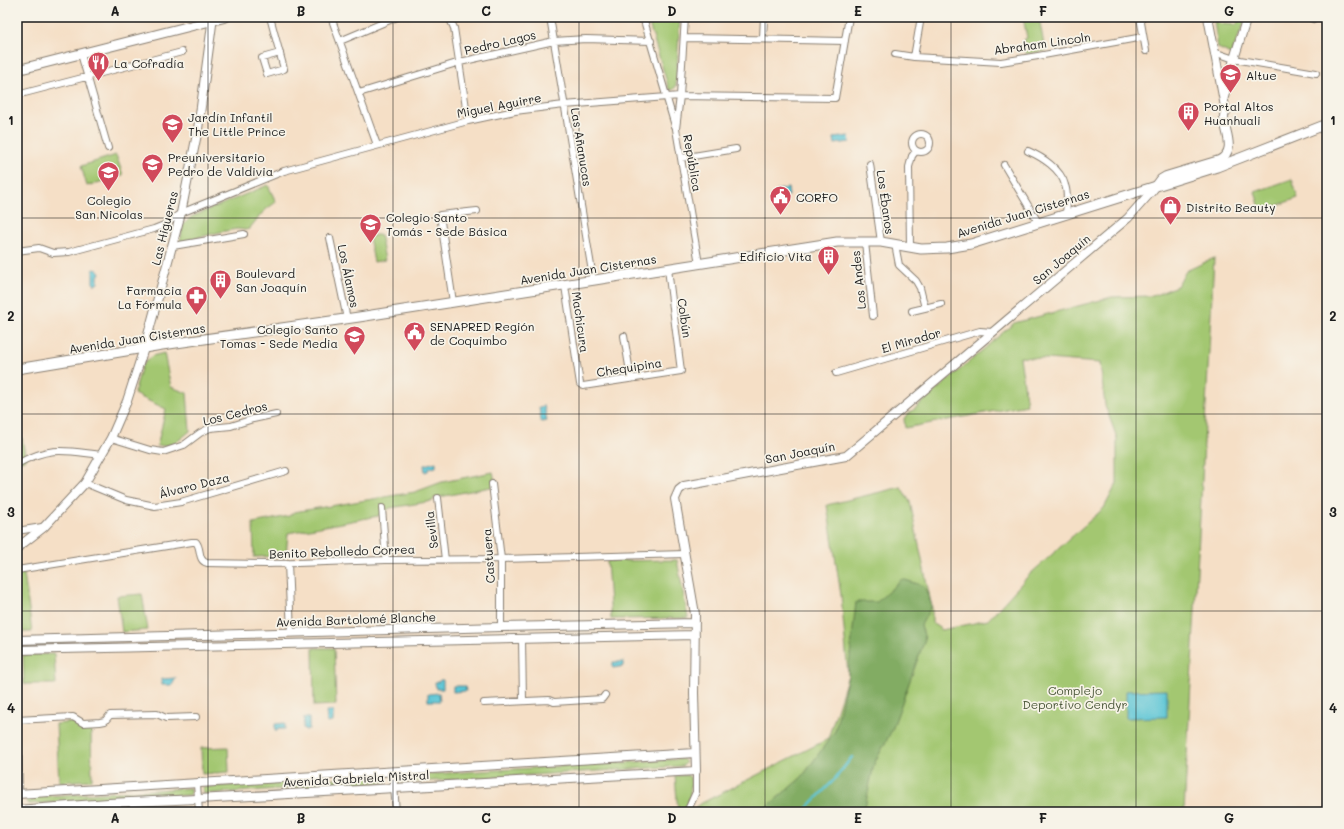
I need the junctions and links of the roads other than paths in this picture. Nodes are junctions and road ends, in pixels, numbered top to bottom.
1 (226, 17) edge
2 (270, 17) edge
3 (331, 17) edge
4 (396, 17) edge
5 (449, 17) edge
6 (550, 17) edge
7 (643, 17) edge
8 (685, 17) edge
9 (764, 17) edge
10 (850, 17) edge
11 (920, 17) edge
12 (1140, 17) edge
13 (1208, 17) edge
14 (1247, 17) edge
15 (213, 19) edge
16 (1143, 37) junction
17 (684, 38) junction
18 (763, 38) junction
19 (340, 41) junction
20 (554, 41) junction
21 (651, 41) junction
22 (845, 41) junction
23 (1146, 51) dead end
24 (182, 52) dead end
25 (1214, 52) junction
26 (280, 53) dead end
27 (81, 54) junction
28 (895, 54) dead end
29 (914, 57) junction
30 (1234, 59) junction
31 (460, 62) junction
32 (17, 70) edge
33 (1316, 73) dead end
34 (87, 77) junction
35 (359, 93) junction
36 (17, 95) edge
37 (680, 96) junction
38 (666, 97) junction
39 (1224, 104) junction
40 (564, 105) junction
41 (468, 120) junction
42 (1327, 124) edge
43 (676, 129) junction
44 (378, 145) junction
45 (108, 148) dead end
46 (736, 150) dead end
47 (916, 150) dead end
48 (1028, 151) dead end
49 (681, 158) junction
50 (1235, 160) junction
51 (870, 164) dead end
52 (1004, 165) dead end
53 (1156, 185) junction
54 (477, 211) dead end
55 (181, 214) junction
56 (1066, 214) junction
57 (1038, 222) junction
58 (244, 234) dead end
59 (330, 238) dead end
60 (865, 242) junction
61 (881, 242) junction
62 (895, 244) junction
63 (173, 246) junction
64 (910, 247) junction
65 (17, 251) edge
66 (699, 264) junction
67 (668, 269) junction
68 (592, 281) junction
69 (565, 286) junction
70 (453, 302) junction
71 (941, 304) dead end
72 (925, 308) junction
73 (912, 312) dead end
74 (873, 316) dead end
75 (347, 319) junction
76 (992, 332) junction
77 (624, 336) dead end
78 (144, 348) junction
79 (17, 369) edge
80 (682, 371) joint
81 (836, 373) dead end
82 (631, 378) junction
83 (580, 384) joint
84 (276, 414) dead end
85 (111, 438) junction
86 (102, 455) junction
87 (17, 464) edge
88 (286, 471) dead end
89 (85, 482) junction
90 (492, 484) dead end
91 (438, 498) dead end
92 (382, 508) dead end
93 (44, 527) junction
94 (17, 532) edge
95 (17, 548) edge
96 (685, 554) junction
97 (501, 559) junction
98 (386, 560) junction
99 (445, 560) junction
100 (288, 563) junction
101 (17, 570) edge
102 (695, 623) junction
103 (501, 627) junction
104 (292, 633) junction
105 (695, 635) junction
106 (124, 636) junction
107 (522, 638) junction
108 (17, 640) edge
109 (125, 647) junction
110 (17, 650) edge
111 (605, 696) dead end
112 (523, 700) junction
113 (484, 703) dead end
114 (196, 717) dead end
115 (17, 720) edge
116 (17, 738) edge
117 (695, 753) junction
118 (696, 770) junction
119 (393, 771) junction
120 (197, 784) junction
121 (394, 788) junction
122 (17, 795) edge
123 (198, 799) junction
124 (17, 810) edge
125 (199, 812) edge
126 (396, 812) edge
127 (687, 812) edge

1 - 15 main road
2 - 26 street
3 - 19 street
4 - 19 street
5 - 31 street
6 - 20 street, Las Añanucas
7 - 21 street
8 - 17 street, República
9 - 18 street
10 - 22 street
11 - 29 street
12 - 16 street
13 - 25 main road
14 - 30 main road
15 - 27 main road
15 - 55 main road, Las Higueras
16 - 23 street
16 - 29 street, Abraham Lincoln
17 - 18 street
17 - 37 street, República
18 - 22 street
19 - 35 street
20 - 21 street, Pedro Lagos
20 - 31 street, Pedro Lagos
20 - 40 street, Las Añanucas
21 - 38 street
22 - 37 street, Miguel Aguirre
24 - 34 street
25 - 30 street
25 - 39 main road
27 - 32 main road
27 - 34 street
28 - 29 street, Abraham Lincoln
30 - 33 street
30 - 39 main road
31 - 35 street, Pedro Lagos
31 - 41 street
34 - 36 street
34 - 45 street
35 - 44 street
37 - 38 street, Miguel Aguirre
37 - 43 street, República
38 - 40 street, Miguel Aguirre
38 - 43 street
39 - 50 main road
39 - 53 main road, Avenida Juan Cisternas
40 - 41 street, Miguel Aguirre
40 - 68 street, Las Añanucas
41 - 44 street, Miguel Aguirre
42 - 50 main road, Avenida Juan Cisternas
43 - 49 street, República
44 - 55 street, Miguel Aguirre
46 - 49 street
47 - 64 street
48 - 56 street
49 - 66 street, República
50 - 53 main road, Avenida Juan Cisternas
51 - 61 street, Los Ébanos
52 - 57 street
53 - 56 main road, Avenida Juan Cisternas
53 - 76 main road, San Joaquín
54 - 70 street
55 - 63 main road, Las Higueras
55 - 65 street, Miguel Aguirre
56 - 57 main road, Avenida Juan Cisternas
57 - 64 main road, Avenida Juan Cisternas
58 - 63 street
59 - 75 street, Los Álamos
60 - 61 main road, Avenida Juan Cisternas
60 - 66 main road, Avenida Juan Cisternas
60 - 74 street, Los Andes
61 - 62 main road, Avenida Juan Cisternas
62 - 64 main road, Avenida Juan Cisternas
62 - 72 street
63 - 78 main road, Las Higueras
66 - 67 main road, Avenida Juan Cisternas
67 - 68 main road, Avenida Juan Cisternas
67 - 80 street, Colbún
68 - 69 main road, Avenida Juan Cisternas
69 - 70 main road, Avenida Juan Cisternas
69 - 83 street, Machicura
70 - 75 main road, Avenida Juan Cisternas
71 - 72 street
72 - 73 street
75 - 78 main road, Avenida Juan Cisternas
76 - 81 street, El Mirador
76 - 96 main road, San Joaquín
77 - 82 street
78 - 79 main road, Avenida Juan Cisternas
78 - 85 main road, Las Higueras
80 - 82 street, Chequipina
82 - 83 street, Chequipina
84 - 85 street, Los Cedros
85 - 86 main road, Las Higueras
86 - 87 street
86 - 89 main road, Las Higueras
88 - 89 street, Álvaro Daza
89 - 93 main road, Las Higueras
90 - 97 street, Castuera
91 - 99 street, Sevilla
92 - 98 street
93 - 94 street
93 - 95 main road, Las Higueras
96 - 97 street, Benito Rebolledo Correa
96 - 102 main road, San Joaquín
97 - 99 street, Benito Rebolledo Correa
97 - 103 street, Castuera
98 - 99 street, Benito Rebolledo Correa
98 - 100 street, Benito Rebolledo Correa
100 - 101 street, Benito Rebolledo Correa
100 - 104 street
102 - 103 main road, Avenida Bartolomé Blanche
102 - 105 main road, San Joaquín
103 - 104 main road, Avenida Bartolomé Blanche
104 - 106 main road, Avenida Bartolomé Blanche
105 - 107 main road, Avenida Bartolomé Blanche
105 - 117 main road, San Joaquín
106 - 108 main road, Avenida Bartolomé Blanche
106 - 109 main road
107 - 109 main road, Avenida Bartolomé Blanche
107 - 112 street
109 - 110 main road, Avenida Bartolomé Blanche
111 - 112 street
112 - 113 street
114 - 115 street
116 - 122 main road
117 - 118 main road, San Joaquín
117 - 119 main road, Avenida Gabriela Mistral
118 - 121 main road, Avenida Gabriela Mistral
118 - 127 street
119 - 120 main road, Avenida Gabriela Mistral
119 - 121 street
120 - 122 main road, Avenida Gabriela Mistral
120 - 123 street
121 - 123 main road, Avenida Gabriela Mistral
121 - 126 street
123 - 124 main road, Avenida Gabriela Mistral
123 - 125 street

